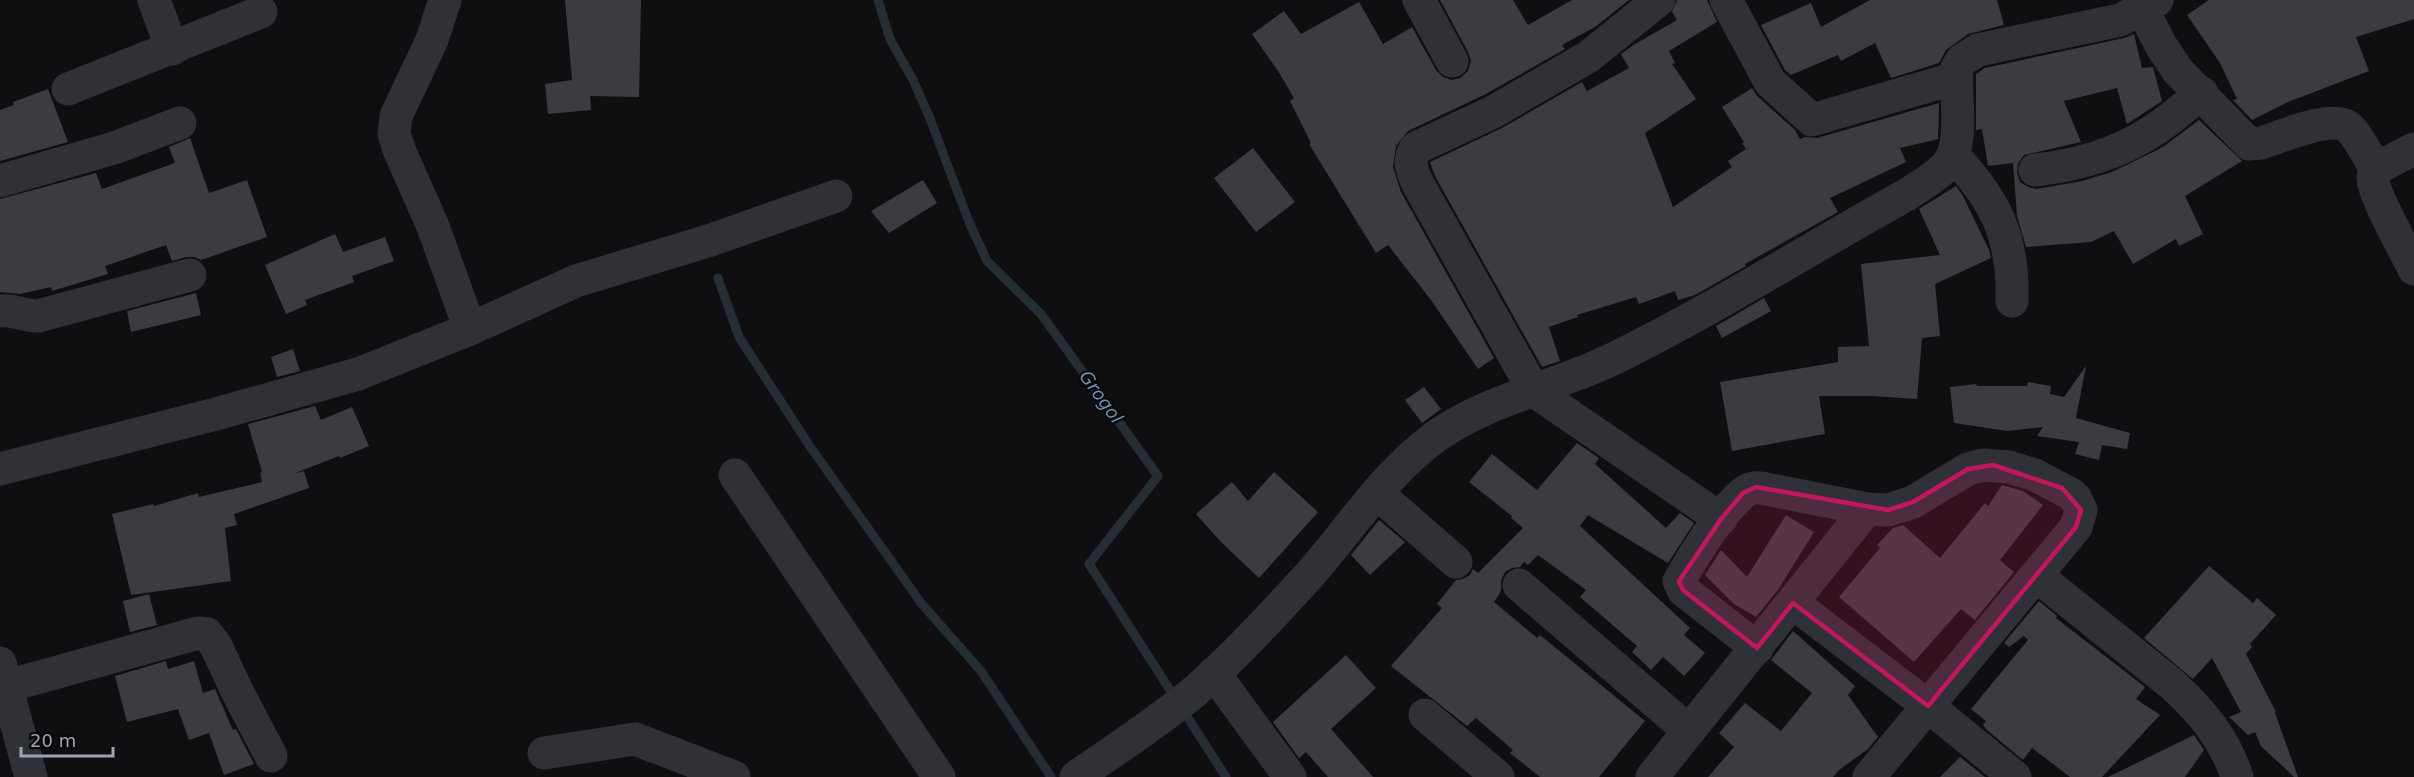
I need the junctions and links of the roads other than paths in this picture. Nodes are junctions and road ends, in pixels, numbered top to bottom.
1 (154, 0) edge
2 (445, 0) edge
3 (1419, 0) edge
4 (1659, 0) edge
5 (1726, 0) edge
6 (2150, 4) edge
7 (261, 12) dead end
8 (172, 49) junction
9 (1452, 61) dead end
10 (1956, 78) junction
11 (68, 89) dead end
12 (2202, 93) junction
13 (180, 123) dead end
14 (2414, 149) edge
15 (1954, 156) junction
16 (2376, 169) junction
17 (2035, 170) dead end
18 (0, 181) edge
19 (836, 196) dead end
20 (2410, 251) edge
21 (190, 275) dead end
22 (2012, 301) dead end
23 (0, 311) edge
24 (470, 329) junction
25 (1534, 391) junction
26 (0, 469) edge
27 (735, 475) dead end
28 (1377, 493) junction
29 (1867, 509) junction
30 (1721, 519) junction
31 (1456, 562) dead end
32 (2037, 576) junction
33 (1519, 585) dead end
34 (1794, 603) junction
35 (1757, 648) junction
36 (3, 679) edge
37 (1203, 683) junction
38 (1928, 706) junction
39 (1425, 716) dead end
40 (1689, 731) junction
41 (544, 753) dead end
42 (271, 756) dead end
43 (31, 777) edge
44 (734, 777) edge
45 (939, 777) edge
46 (1076, 777) edge
47 (1290, 777) edge
48 (1498, 777) edge
49 (1652, 777) edge
50 (1869, 777) edge
51 (2015, 777) edge
52 (2237, 777) edge

1 - 8 street
2 - 24 street
3 - 9 street
4 - 25 street
5 - 10 street
6 - 10 street
6 - 12 street
7 - 8 street
8 - 11 street
10 - 15 street
12 - 16 street
12 - 17 street
13 - 18 street
14 - 16 street
15 - 22 street
15 - 25 street
16 - 20 street
19 - 24 street
21 - 23 street
24 - 26 street
25 - 28 street
25 - 30 street
27 - 45 street
28 - 31 street
28 - 37 street
29 - 30 street
29 - 32 street
29 - 34 street
30 - 35 street
32 - 38 street
32 - 52 street
33 - 40 street
34 - 35 street
34 - 38 street
35 - 40 street
36 - 42 street
36 - 43 street
37 - 46 street
37 - 47 street
38 - 50 street
38 - 51 street
39 - 48 street
40 - 49 street
41 - 44 street

